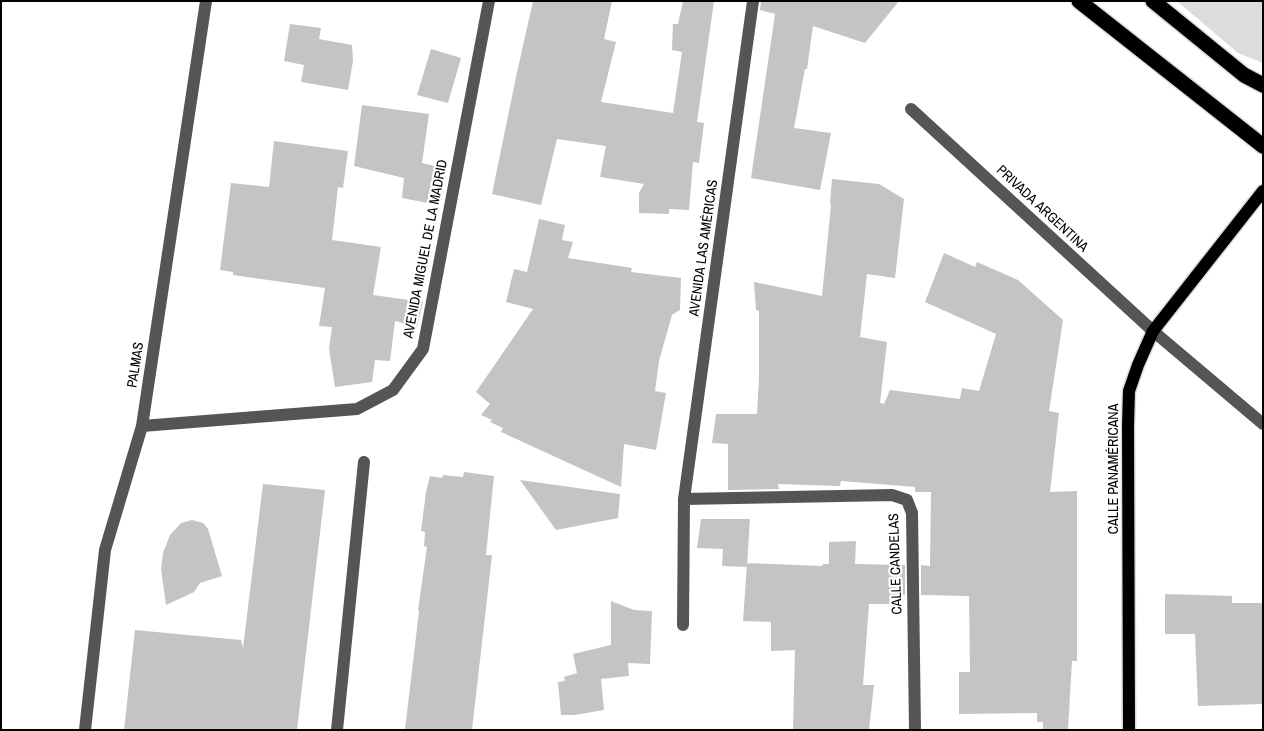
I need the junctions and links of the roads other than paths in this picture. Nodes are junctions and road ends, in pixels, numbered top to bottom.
1 (206, 1) edge
2 (489, 1) edge
3 (754, 1) edge
4 (1079, 1) edge
5 (1153, 1) edge
6 (1263, 85) edge
7 (911, 109) dead end
8 (1263, 146) edge
9 (1263, 191) edge
10 (1153, 331) junction
11 (1263, 424) edge
12 (142, 426) junction
13 (364, 462) dead end
14 (684, 499) junction
15 (683, 624) dead end
16 (85, 730) edge
17 (337, 730) edge
18 (915, 730) edge
19 (1129, 730) edge

1 - 12 street, PALMAS
2 - 12 street, AVENIDA MIGUEL DE LA MADRID
3 - 14 street, AVENIDA LAS AMÉRICAS
4 - 8 highway
5 - 6 highway
7 - 10 street, PRIVADA ARGENTINA
9 - 10 main road, CALLE PANAMÉRICANA
10 - 11 street, PRIVADA ARGENTINA
10 - 19 main road, CALLE PANAMÉRICANA
12 - 16 street, PALMAS
13 - 17 street
14 - 15 street, AVENIDA LAS AMÉRICAS
14 - 18 street, CALLE CANDELAS

